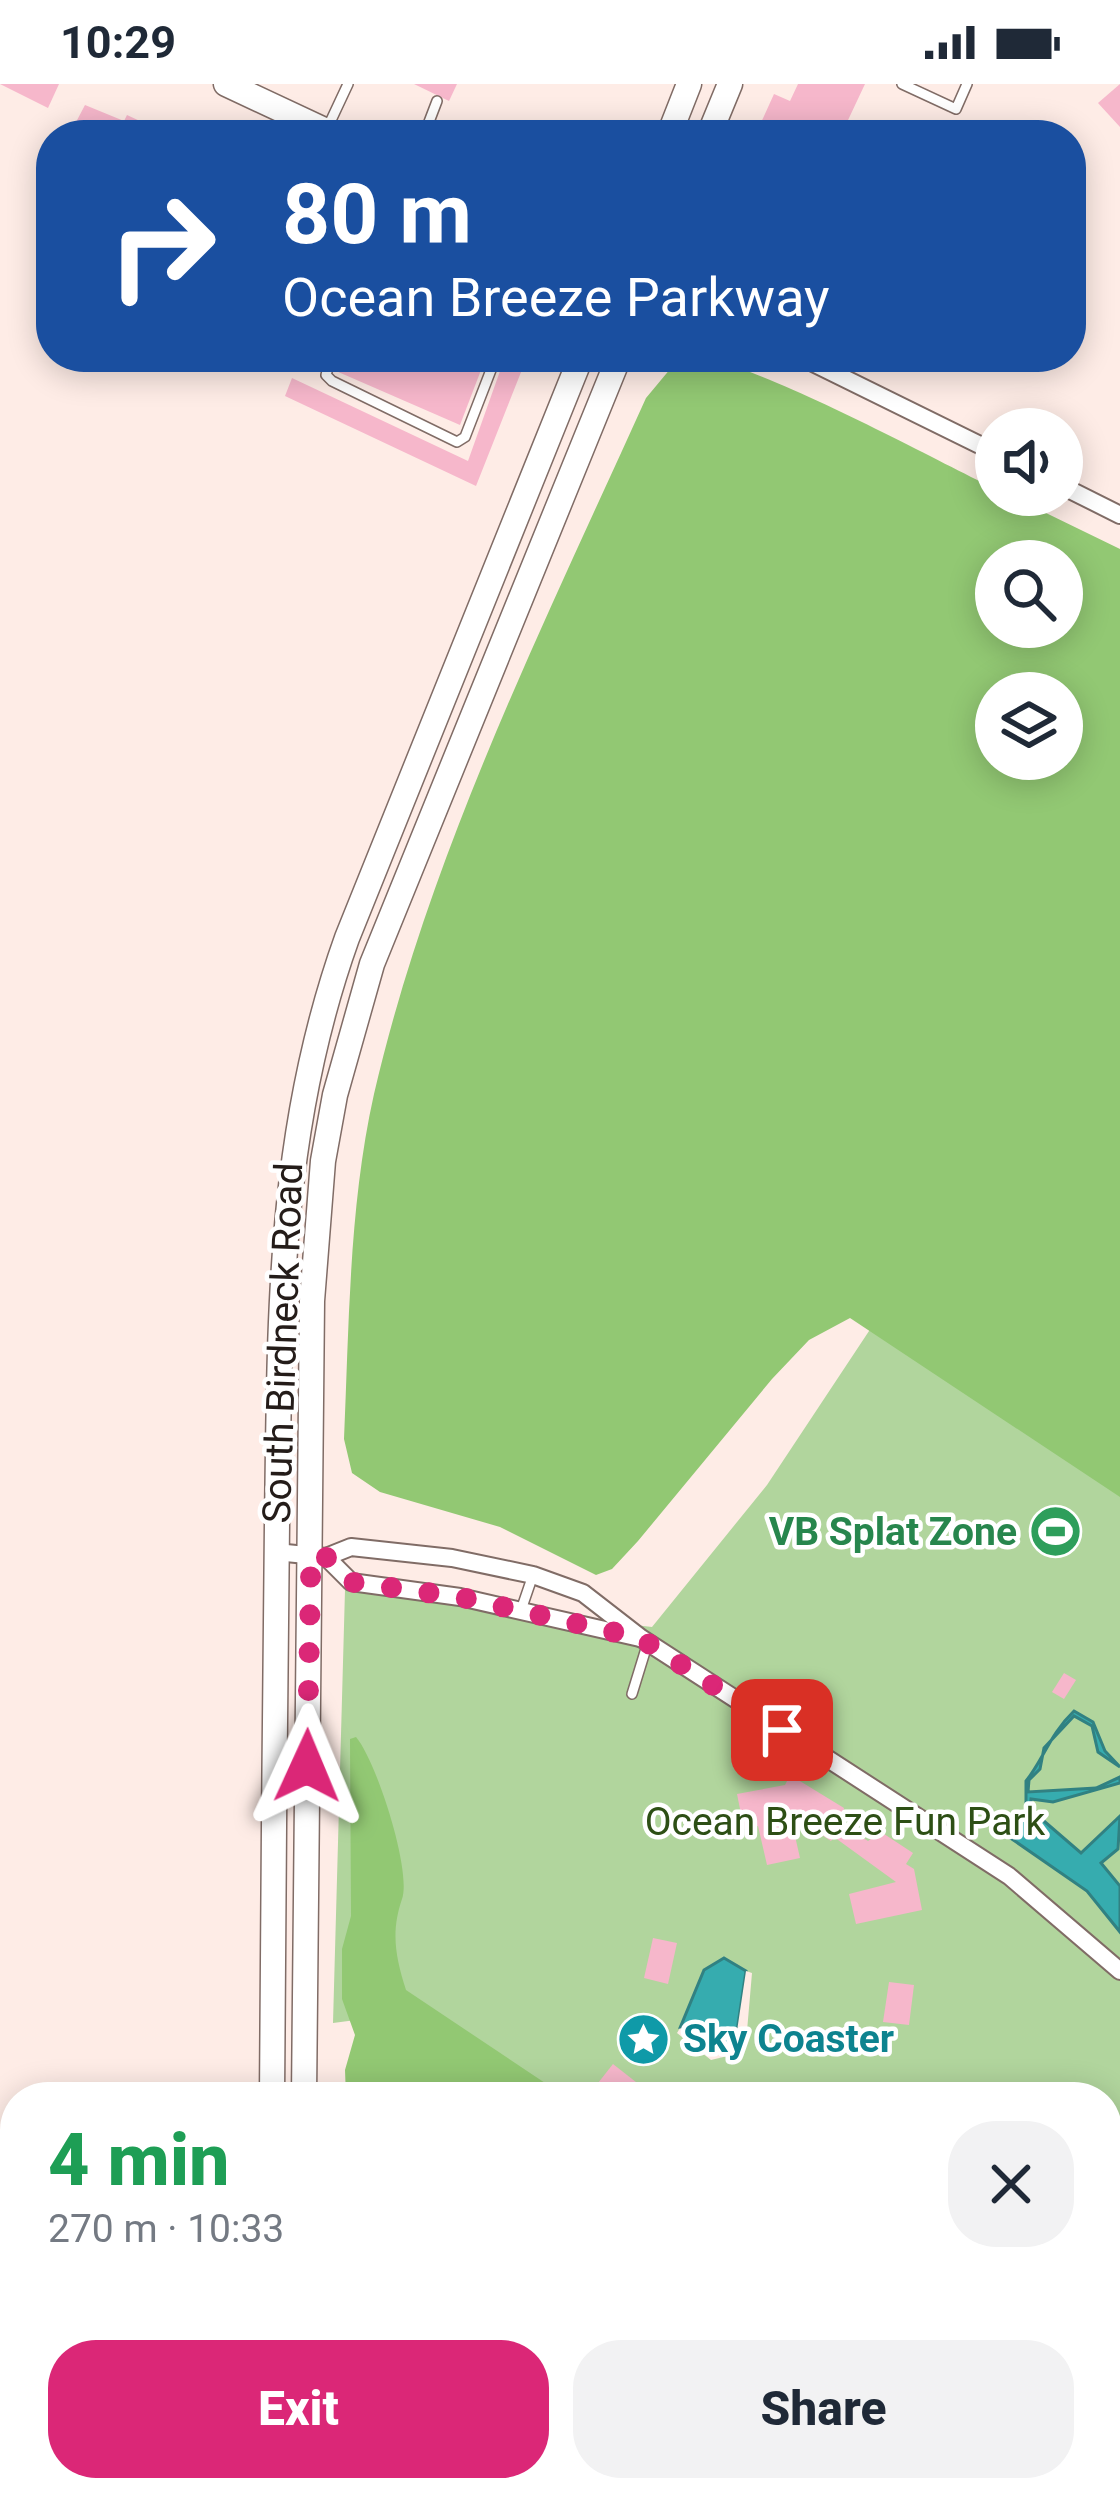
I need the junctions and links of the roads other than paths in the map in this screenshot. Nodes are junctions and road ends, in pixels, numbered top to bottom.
1 (226, 84) edge
2 (348, 84) edge
3 (689, 84) edge
4 (730, 84) edge
5 (967, 84) edge
6 (907, 85) edge
7 (437, 101) dead end
8 (303, 120) edge
9 (336, 120) edge
10 (430, 120) edge
11 (675, 120) edge
12 (715, 120) edge
13 (327, 372) edge
14 (490, 372) edge
15 (574, 372) edge
16 (613, 372) edge
17 (831, 372) edge
18 (975, 444) edge
19 (1083, 496) edge
20 (1120, 515) edge
21 (276, 1552) junction
22 (319, 1556) junction
23 (533, 1575) junction
24 (520, 1613) junction
25 (644, 1640) junction
26 (632, 1694) dead end
27 (1120, 1971) edge
28 (272, 2082) edge
29 (304, 2082) edge

1 - 8 main road
2 - 9 lane
3 - 11 main road
4 - 12 main road
5 - 6 lane
7 - 10 lane
13 - 14 lane
15 - 21 main road, South Birdneck Road
16 - 22 main road, South Birdneck Road
17 - 18 street
19 - 20 street
21 - 22 street
21 - 28 main road, South Birdneck Road
22 - 23 street
22 - 24 street
22 - 29 main road, South Birdneck Road
23 - 24 lane
23 - 25 street
24 - 25 street
25 - 26 lane
25 - 27 street

